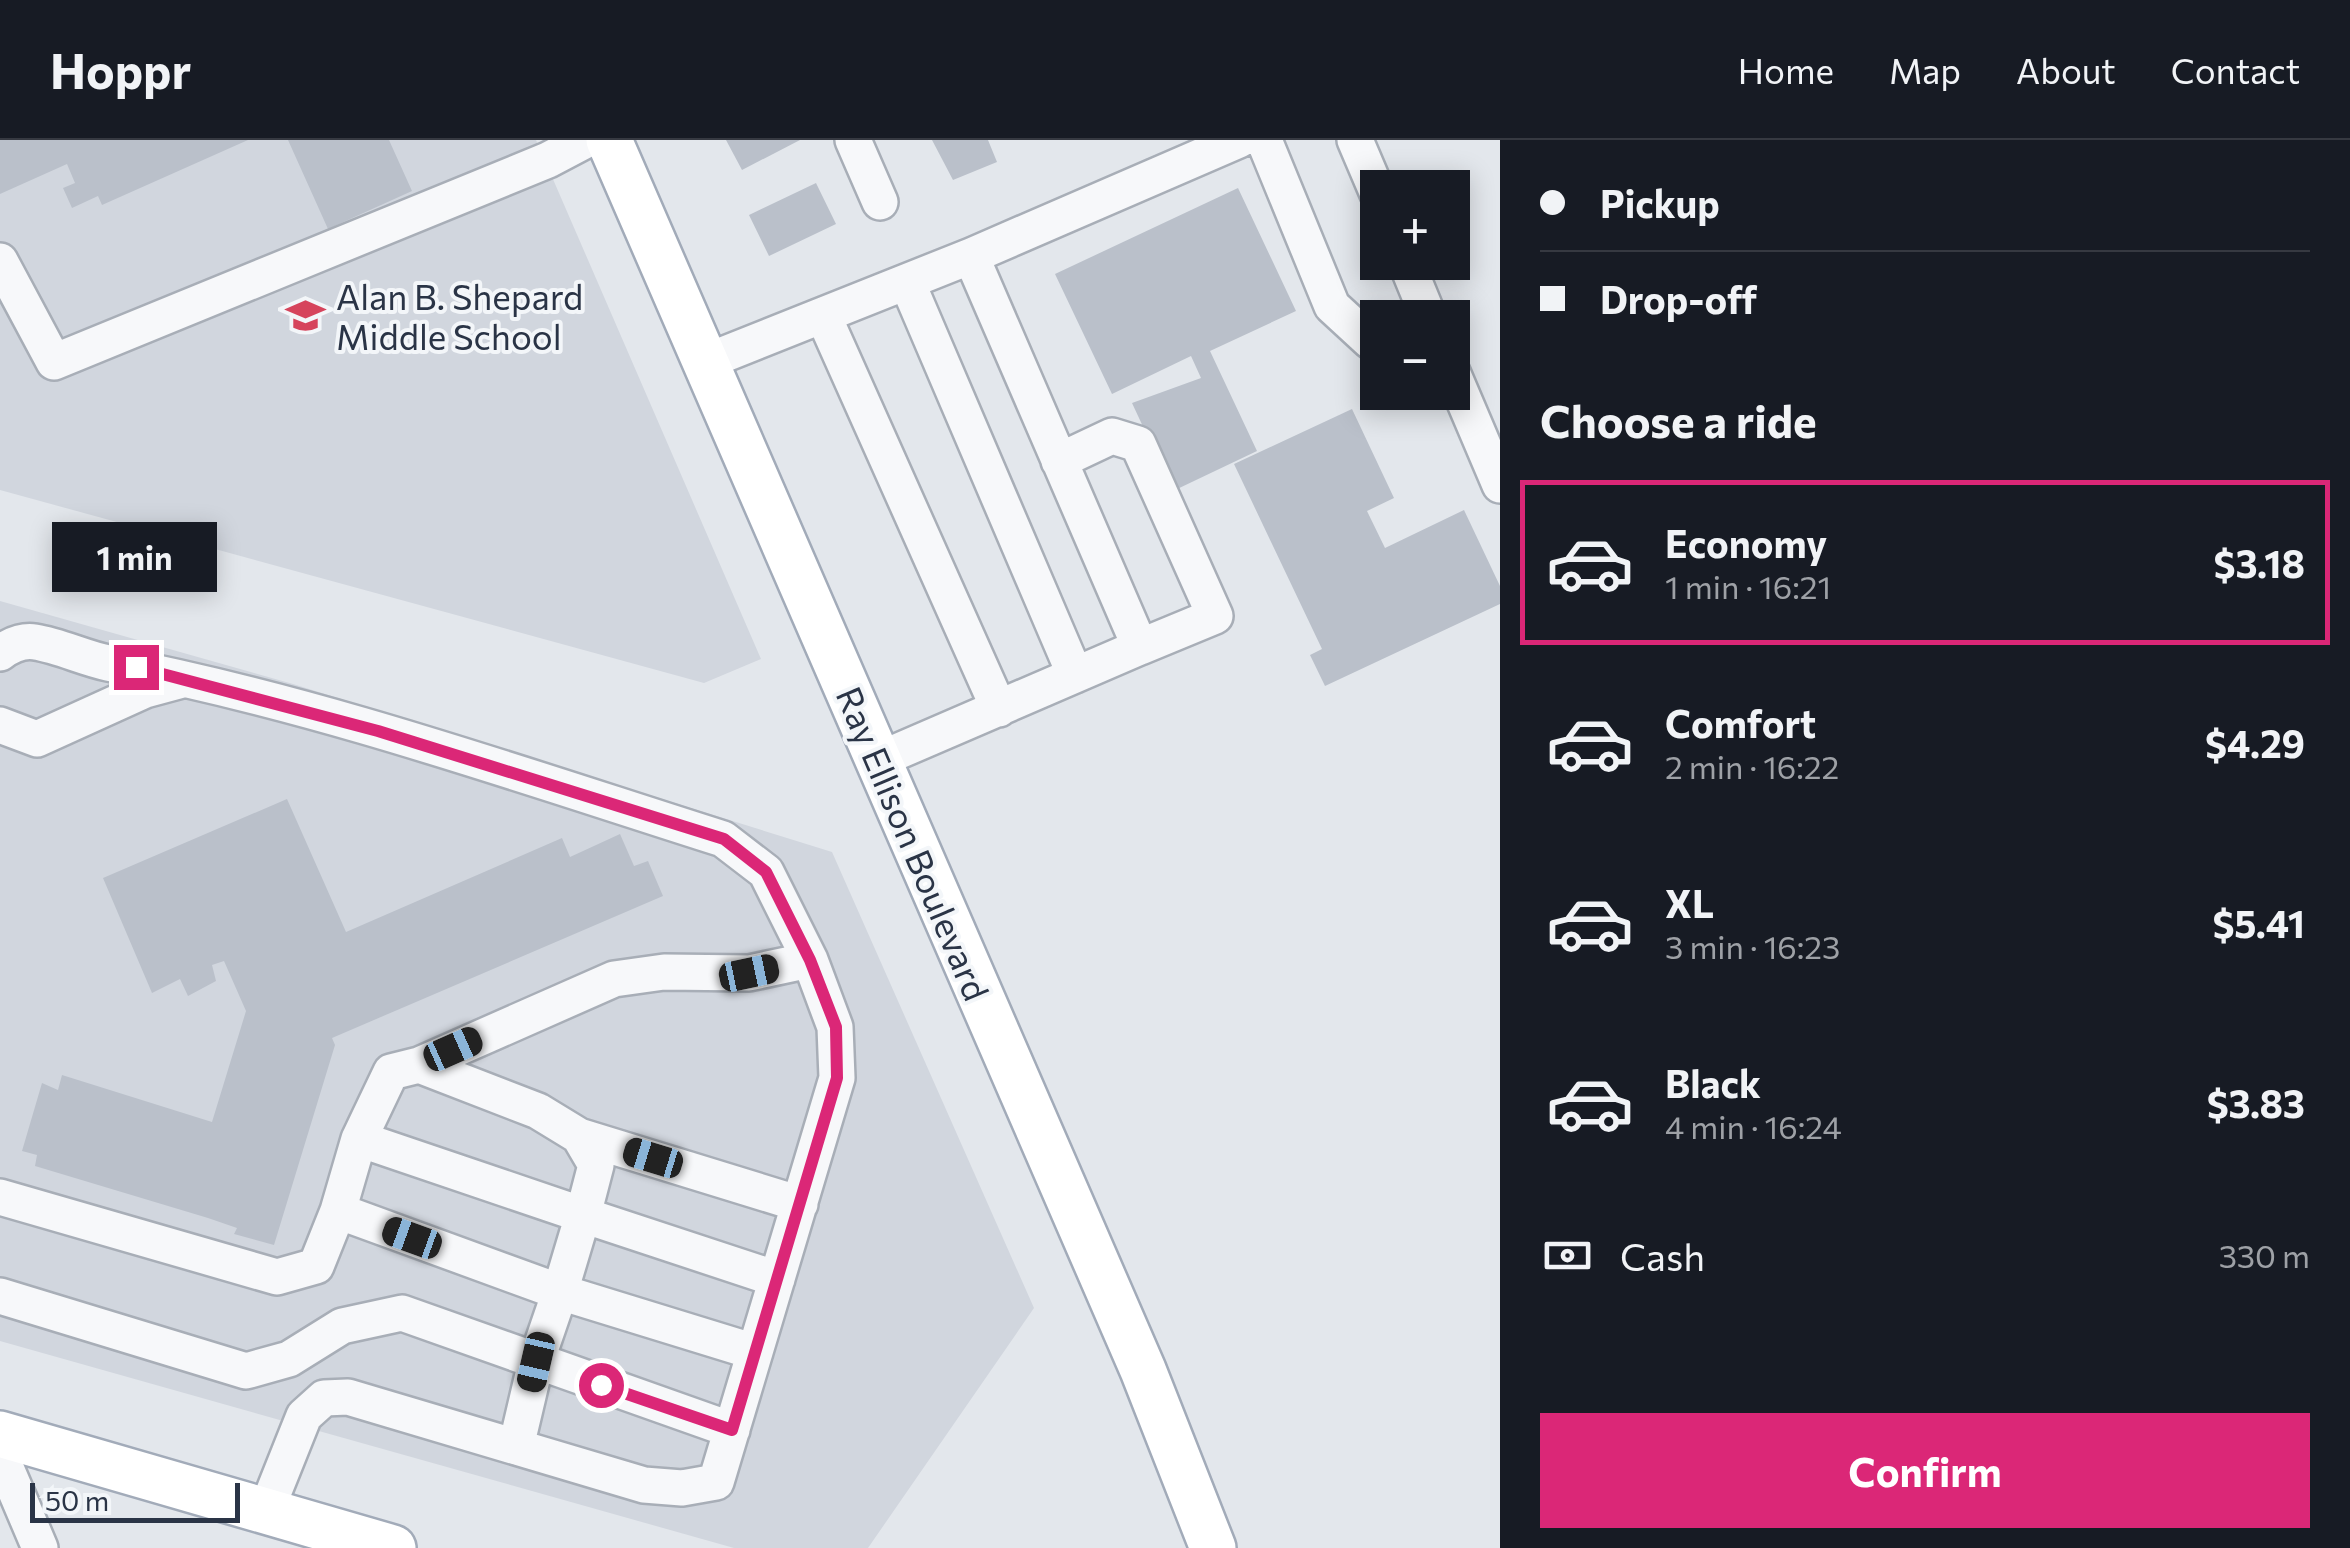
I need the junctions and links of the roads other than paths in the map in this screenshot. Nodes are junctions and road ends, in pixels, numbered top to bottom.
1 (586, 140) edge
2 (609, 140) edge
3 (853, 140) edge
4 (1239, 140) edge
5 (1264, 140) edge
6 (1355, 140) edge
7 (1368, 170) edge
8 (880, 202) dead end
9 (970, 256) junction
10 (0, 261) edge
11 (907, 282) junction
12 (823, 315) junction
13 (1360, 333) edge
14 (705, 362) junction
15 (1468, 410) edge
16 (1059, 460) junction
17 (1500, 485) edge
18 (1140, 647) junction
19 (0, 653) edge
20 (1075, 676) junction
21 (187, 678) junction
22 (998, 708) junction
23 (0, 725) edge
24 (878, 760) junction
25 (810, 960) junction
26 (419, 1065) junction
27 (580, 1136) junction
28 (359, 1139) junction
29 (0, 1198) edge
30 (800, 1204) junction
31 (338, 1212) junction
32 (583, 1215) junction
33 (777, 1278) junction
34 (560, 1292) junction
35 (0, 1296) edge
36 (755, 1352) junction
37 (536, 1362) junction
38 (732, 1430) junction
39 (0, 1434) edge
40 (516, 1447) junction
41 (0, 1454) edge
42 (266, 1511) junction
43 (23, 1536) edge
44 (393, 1548) edge
45 (1213, 1548) edge

1 - 10 street
2 - 14 main road, Ray Ellison Boulevard
3 - 8 street
4 - 9 street
5 - 13 street
6 - 7 street
9 - 11 street
9 - 16 street
11 - 12 street
11 - 20 street
12 - 14 street
12 - 22 street
14 - 24 main road, Ray Ellison Boulevard
15 - 17 street
16 - 18 street
16 - 18 street
18 - 20 street
19 - 21 street
20 - 22 street
21 - 23 street
21 - 25 street
22 - 24 street
24 - 45 main road, Ray Ellison Boulevard
25 - 26 street
25 - 30 street
26 - 27 street
26 - 28 street
27 - 30 street
27 - 32 street
28 - 31 street
28 - 32 street
29 - 31 street
30 - 33 street
31 - 34 street
32 - 33 street
32 - 34 street
33 - 36 street
34 - 36 street
34 - 37 street
35 - 37 street
36 - 38 street
37 - 38 street
37 - 40 street
38 - 40 street
39 - 42 main road
40 - 42 street
41 - 43 street
42 - 44 main road

